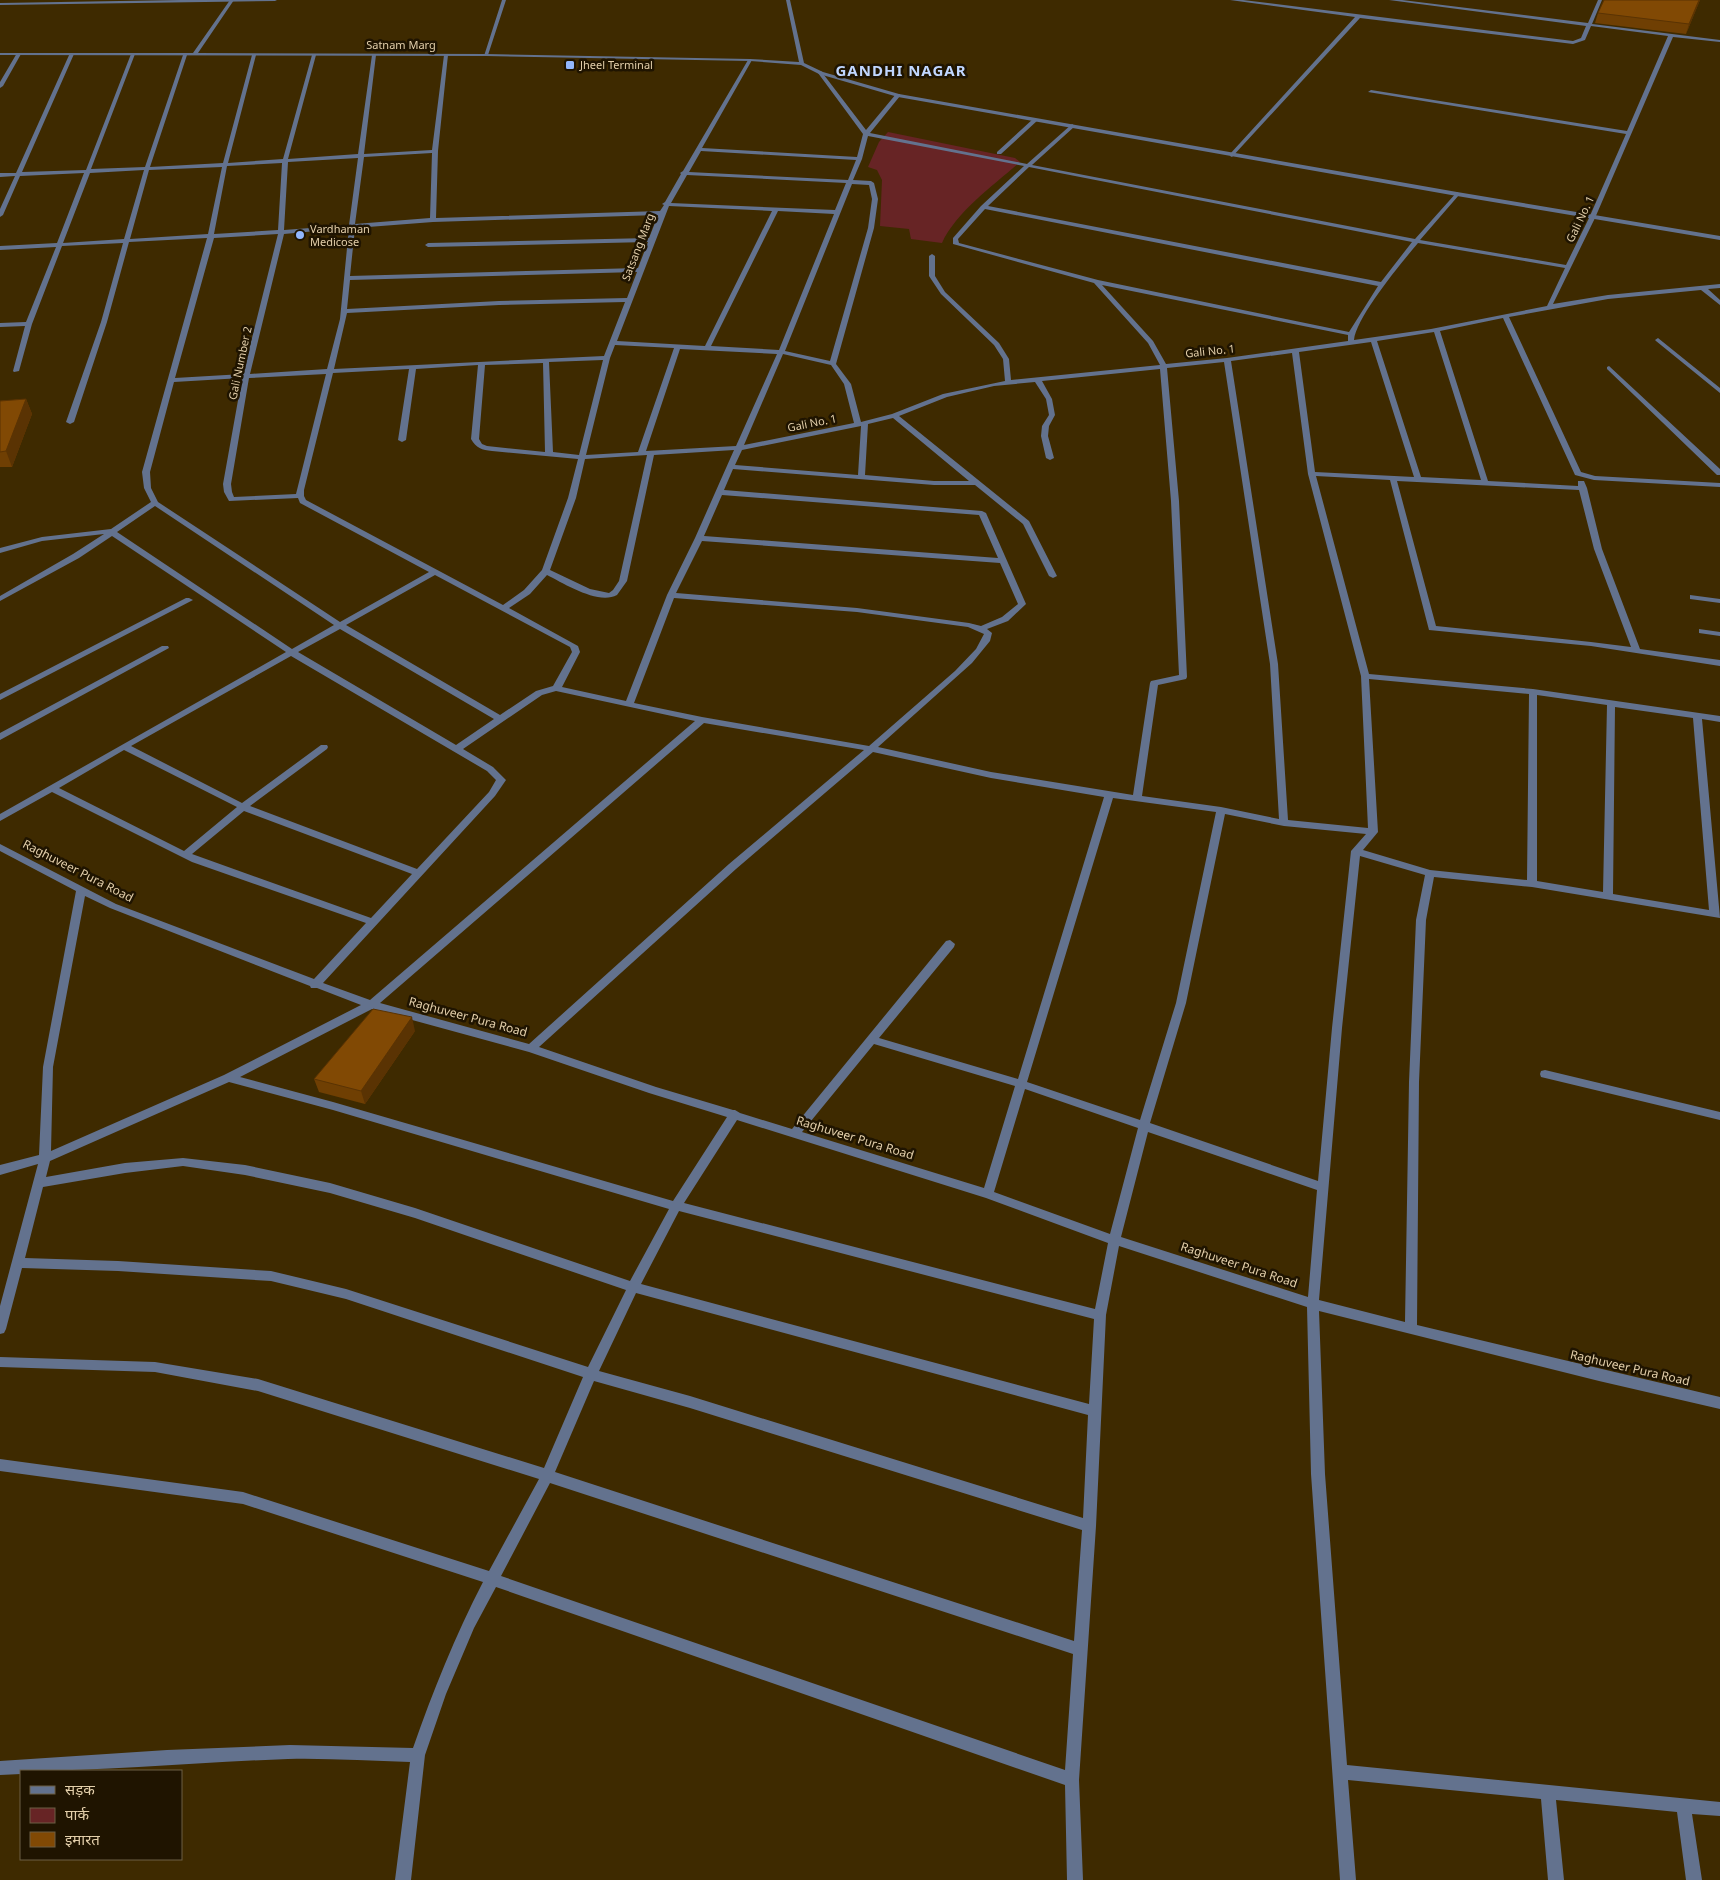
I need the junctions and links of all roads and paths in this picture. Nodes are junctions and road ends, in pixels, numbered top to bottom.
1 (232, 0) edge
2 (275, 0) edge
3 (504, 0) edge
4 (788, 0) edge
5 (1232, 0) edge
6 (1390, 0) edge
7 (1600, 0) edge
8 (0, 4) edge
9 (1358, 17) junction
10 (1588, 25) junction
11 (1670, 35) junction
12 (1720, 41) edge
13 (0, 54) edge
14 (19, 54) junction
15 (72, 54) junction
16 (133, 54) junction
17 (185, 54) junction
18 (195, 54) junction
19 (254, 55) junction
20 (314, 55) junction
21 (374, 55) junction
22 (446, 55) junction
23 (486, 55) junction
24 (750, 60) junction
25 (802, 64) junction
26 (821, 73) junction
27 (0, 86) edge
28 (1371, 92) dead end
29 (898, 94) junction
30 (1035, 120) junction
31 (1072, 126) junction
32 (1629, 133) junction
33 (866, 134) junction
34 (698, 149) junction
35 (435, 151) junction
36 (999, 153) dead end
37 (1232, 154) junction
38 (362, 156) junction
39 (859, 159) junction
40 (285, 161) junction
41 (225, 165) junction
42 (1028, 165) junction
43 (147, 168) junction
44 (89, 172) junction
45 (683, 173) junction
46 (17, 174) junction
47 (0, 175) edge
48 (850, 181) junction
49 (1457, 194) junction
50 (665, 204) junction
51 (982, 207) junction
52 (776, 208) junction
53 (662, 212) junction
54 (838, 212) junction
55 (0, 215) edge
56 (1592, 218) junction
57 (433, 220) junction
58 (352, 226) junction
59 (281, 232) junction
60 (211, 236) junction
61 (1720, 238) edge
62 (651, 240) junction
63 (127, 241) junction
64 (1416, 242) junction
65 (61, 244) junction
66 (428, 245) dead end
67 (0, 248) edge
68 (932, 256) dead end
69 (1567, 267) junction
70 (640, 270) junction
71 (347, 278) junction
72 (1097, 282) junction
73 (1380, 284) junction
74 (1720, 286) edge
75 (1703, 288) junction
76 (628, 300) junction
77 (1720, 303) edge
78 (1549, 307) junction
79 (344, 311) junction
80 (1506, 316) junction
81 (29, 324) junction
82 (0, 325) edge
83 (1436, 330) junction
84 (1351, 338) junction
85 (1373, 338) junction
86 (1658, 340) dead end
87 (613, 343) junction
88 (678, 346) junction
89 (707, 348) junction
90 (1295, 350) junction
91 (781, 352) junction
92 (607, 358) junction
93 (546, 360) junction
94 (1226, 360) junction
95 (482, 363) junction
96 (834, 364) junction
97 (1163, 365) junction
98 (413, 367) junction
99 (1609, 368) dead end
100 (16, 371) dead end
101 (330, 372) junction
102 (246, 375) junction
103 (1037, 379) junction
104 (171, 380) junction
105 (1008, 382) junction
106 (1720, 391) edge
107 (894, 416) junction
108 (70, 422) dead end
109 (862, 424) junction
110 (402, 440) dead end
111 (739, 448) junction
112 (651, 453) junction
113 (549, 454) junction
114 (641, 454) junction
115 (581, 458) junction
116 (1050, 458) dead end
117 (730, 467) junction
118 (1578, 473) junction
119 (1720, 473) edge
120 (1312, 474) junction
121 (861, 478) junction
122 (1393, 478) junction
123 (1418, 480) junction
124 (974, 483) junction
125 (1485, 483) junction
126 (1720, 485) edge
127 (1582, 488) junction
128 (718, 492) junction
129 (300, 496) junction
130 (156, 504) junction
131 (115, 532) junction
132 (699, 538) junction
133 (0, 551) edge
134 (1003, 561) junction
135 (546, 571) junction
136 (434, 572) junction
137 (1053, 576) dead end
138 (671, 595) junction
139 (1693, 597) dead end
140 (0, 599) edge
141 (189, 600) dead end
142 (1720, 601) edge
143 (503, 608) junction
144 (339, 624) junction
145 (981, 629) junction
146 (1702, 632) dead end
147 (1720, 634) edge
148 (165, 648) dead end
149 (1637, 651) junction
150 (291, 652) junction
151 (1720, 663) edge
152 (1365, 676) junction
153 (557, 688) junction
154 (1534, 692) junction
155 (0, 697) edge
156 (1611, 703) junction
157 (629, 705) junction
158 (1697, 716) junction
159 (500, 719) junction
160 (702, 720) junction
161 (1720, 720) edge
162 (0, 737) edge
163 (124, 746) junction
164 (324, 748) dead end
165 (457, 749) junction
166 (873, 749) junction
167 (52, 788) junction
168 (1109, 795) junction
169 (1136, 799) junction
170 (243, 807) junction
171 (1220, 810) junction
172 (0, 818) edge
173 (1284, 823) junction
174 (1373, 832) junction
175 (1, 849) edge
176 (1356, 851) junction
177 (185, 855) junction
178 (419, 873) junction
179 (1430, 873) junction
180 (1532, 884) junction
181 (81, 890) junction
182 (1608, 897) junction
183 (1717, 914) edge
184 (373, 922) junction
185 (950, 944) dead end
186 (315, 985) junction
187 (371, 1005) junction
188 (871, 1039) junction
189 (531, 1048) junction
190 (1545, 1074) dead end
191 (228, 1078) junction
192 (1022, 1084) junction
193 (736, 1114) junction
194 (1720, 1116) edge
195 (1144, 1126) junction
196 (795, 1134) junction
197 (45, 1158) junction
198 (0, 1170) edge
199 (40, 1184) junction
200 (1323, 1187) junction
201 (988, 1194) junction
202 (676, 1206) junction
203 (1114, 1240) junction
204 (18, 1263) junction
205 (632, 1287) junction
206 (1313, 1304) junction
207 (1100, 1315) junction
208 (1411, 1328) junction
209 (0, 1329) edge
210 (0, 1362) edge
211 (591, 1374) junction
212 (1720, 1403) edge
213 (1094, 1411) junction
214 (0, 1465) edge
215 (547, 1476) junction
216 (1089, 1526) junction
217 (493, 1579) junction
218 (1081, 1650) junction
219 (418, 1755) junction
220 (0, 1768) edge
221 (1342, 1772) junction
222 (1072, 1780) junction
223 (1548, 1792) junction
224 (1682, 1805) junction
225 (1720, 1809) edge
226 (403, 1880) edge
227 (1075, 1880) edge
228 (1348, 1880) edge
229 (1556, 1880) edge
230 (1694, 1880) edge

1 - 2 street
1 - 8 street
1 - 18 street
3 - 23 street
4 - 25 street
5 - 9 street
6 - 10 street
7 - 10 street
9 - 10 street
9 - 37 street
10 - 11 street
11 - 12 street
11 - 32 street, Gali No. 1
13 - 14 street, Satnam Marg
14 - 15 street, Satnam Marg
14 - 27 street
15 - 16 street, Satnam Marg
15 - 46 street
16 - 17 street, Satnam Marg
16 - 44 street
17 - 18 street, Satnam Marg
17 - 43 street
18 - 19 street, Satnam Marg
19 - 20 street, Satnam Marg
19 - 41 street
20 - 21 street, Satnam Marg
20 - 40 street, Gali Number 2
21 - 22 street, Satnam Marg
21 - 38 street
22 - 23 street, Satnam Marg
22 - 35 street
23 - 24 street, Satnam Marg
24 - 25 street, Satnam Marg
24 - 34 street, Satsang Marg
25 - 26 street
26 - 29 street
26 - 33 street
28 - 32 street
29 - 30 street
29 - 33 street
30 - 31 street
30 - 36 street
31 - 37 street
31 - 42 street
32 - 56 street, Gali No. 1
33 - 39 street
33 - 42 street
34 - 39 street
34 - 45 street, Satsang Marg
35 - 38 street
35 - 57 street
37 - 49 street
38 - 40 street
38 - 58 street
39 - 48 street
40 - 41 street
40 - 59 street, Gali Number 2
41 - 43 street
41 - 60 street
42 - 51 street
42 - 64 street
43 - 44 street
43 - 63 street
44 - 46 street
44 - 65 street
45 - 48 street
45 - 50 street, Satsang Marg
46 - 47 street
46 - 55 street
48 - 54 street
48 - 96 street
49 - 56 street
49 - 64 street
50 - 52 street
50 - 53 street, Satsang Marg
51 - 72 street
51 - 73 street
52 - 54 street
52 - 89 street
53 - 57 street
53 - 62 street, Satsang Marg
54 - 91 street
56 - 61 street
56 - 69 street, Gali No. 1
57 - 58 street
58 - 59 street
58 - 71 street
59 - 60 street
59 - 102 street, Gali Number 2
60 - 63 street
60 - 104 street
62 - 66 street
62 - 70 street, Satsang Marg
63 - 65 street
63 - 108 street
64 - 69 street
64 - 73 street
65 - 67 street
65 - 81 street
68 - 105 street
69 - 78 street, Gali No. 1
70 - 71 street
70 - 76 street, Satsang Marg
71 - 79 street
72 - 84 street
72 - 97 street
73 - 84 street
74 - 75 street
75 - 77 street
75 - 78 street
76 - 79 street
76 - 87 street, Satsang Marg
78 - 80 street, Gali No. 1
79 - 101 street
80 - 83 street, Gali No. 1
80 - 118 street
81 - 82 street
81 - 100 street
83 - 85 street, Gali No. 1
83 - 125 street
84 - 85 street, Gali No. 1
84 - 90 street, Gali No. 1
85 - 123 street
86 - 106 street
87 - 88 street
87 - 92 street, Satsang Marg
88 - 89 street
88 - 114 street
89 - 91 street
90 - 94 street, Gali No. 1
90 - 120 street
91 - 96 street
91 - 111 street
92 - 93 street
92 - 115 street, Satsang Marg
93 - 95 street
93 - 113 street
94 - 97 street, Gali No. 1
94 - 173 street
95 - 98 street
95 - 113 street, Gali No. 1
96 - 109 street
97 - 103 street, Gali No. 1
97 - 169 street
98 - 101 street
98 - 110 street
99 - 119 street
101 - 102 street
101 - 129 street
102 - 104 street
102 - 129 street, Gali Number 2
103 - 105 street, Gali No. 1
103 - 116 street
104 - 130 street
105 - 107 street, Gali No. 1
107 - 109 street, Gali No. 1
107 - 124 street
109 - 111 street, Gali No. 1
109 - 121 street
111 - 112 street, Gali No. 1
111 - 117 street
112 - 114 street, Gali No. 1
112 - 135 street
113 - 115 street, Gali No. 1
114 - 115 street, Gali No. 1
115 - 135 street, Satsang Marg
117 - 121 street
117 - 128 street
118 - 126 street
118 - 127 street
120 - 122 street
120 - 152 street
121 - 124 street
122 - 123 street
122 - 149 street
123 - 125 street
124 - 137 street
125 - 127 street
127 - 149 street
128 - 132 street
128 - 134 street
129 - 136 street
130 - 131 street
130 - 144 street
131 - 133 street
131 - 140 street
131 - 150 street
132 - 134 street
132 - 138 street
134 - 145 street
135 - 143 street
136 - 143 street
136 - 144 street
138 - 145 street
138 - 157 street
139 - 142 street
141 - 155 street
143 - 153 street
144 - 150 street
144 - 159 street
145 - 166 street
146 - 147 street
148 - 162 street
149 - 151 street
150 - 163 street
150 - 165 street
152 - 154 street
152 - 174 street
153 - 157 street
153 - 159 street
154 - 156 street
154 - 180 street
156 - 158 street
156 - 182 street
157 - 160 street
158 - 161 street
158 - 183 street
159 - 165 street
160 - 166 street
160 - 187 street
163 - 167 street
163 - 170 street
164 - 170 street
165 - 178 street
166 - 168 street
166 - 189 street
167 - 172 street
167 - 177 street
168 - 169 street
168 - 192 street
169 - 171 street
170 - 177 street
170 - 178 street
171 - 173 street
171 - 195 street
173 - 174 street
174 - 176 street
175 - 181 street, Raghuveer Pura Road
176 - 179 street
176 - 200 street
177 - 184 street
178 - 184 street
179 - 180 street
179 - 208 street
180 - 182 street
181 - 186 street, Raghuveer Pura Road
181 - 197 street
182 - 183 street
184 - 186 street
185 - 188 street
186 - 187 street, Raghuveer Pura Road
187 - 189 street, Raghuveer Pura Road
187 - 191 street
188 - 192 street
188 - 196 street
189 - 193 street, Raghuveer Pura Road
190 - 194 street
191 - 197 street
191 - 202 street
192 - 195 street
192 - 201 street
193 - 196 street, Raghuveer Pura Road
193 - 202 street
195 - 200 street
195 - 203 street
196 - 201 street, Raghuveer Pura Road
197 - 198 street
197 - 199 street
199 - 204 street
199 - 205 street
200 - 206 street
201 - 203 street, Raghuveer Pura Road
202 - 205 street
202 - 207 street
203 - 206 street, Raghuveer Pura Road
203 - 207 street
204 - 209 street
204 - 211 street
205 - 211 street
205 - 213 street
206 - 208 street, Raghuveer Pura Road
206 - 221 street
207 - 213 street
208 - 212 street, Raghuveer Pura Road
210 - 215 street
211 - 215 street
211 - 216 street
213 - 216 street
214 - 217 street
215 - 217 street
215 - 218 street
216 - 218 street
217 - 219 street
217 - 222 street
218 - 222 street
219 - 220 street
219 - 226 street
221 - 223 street
221 - 228 street
222 - 227 street
223 - 224 street
223 - 229 street
224 - 225 street
224 - 230 street

